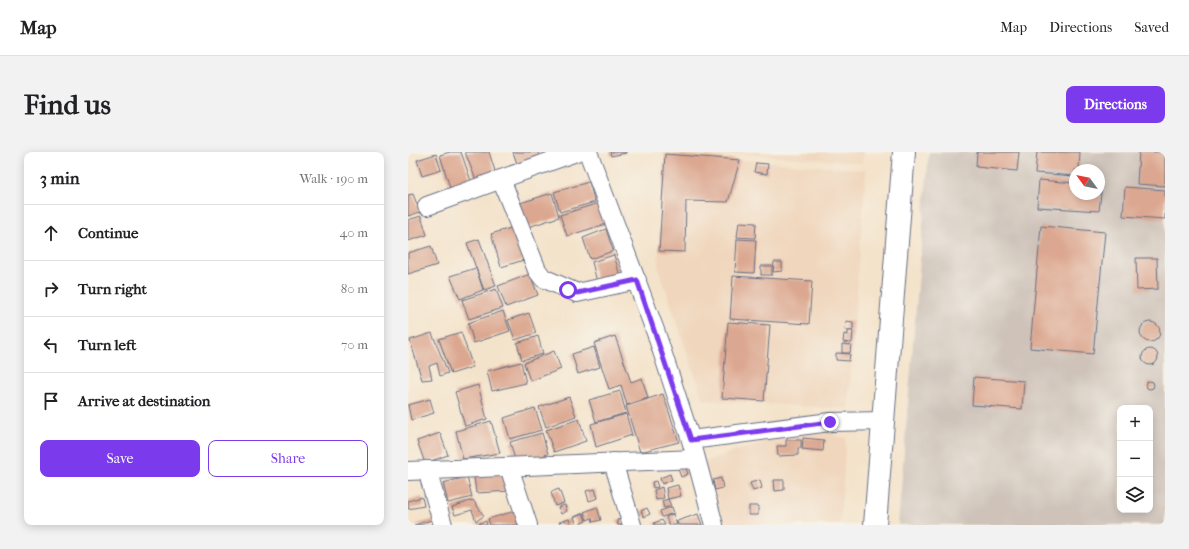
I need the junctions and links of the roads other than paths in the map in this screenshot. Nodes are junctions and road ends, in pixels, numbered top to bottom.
1 (576, 152) edge
2 (588, 152) edge
3 (904, 152) edge
4 (501, 179) junction
5 (427, 206) dead end
6 (637, 280) junction
7 (884, 421) junction
8 (691, 440) junction
9 (696, 459) junction
10 (613, 462) junction
11 (509, 467) junction
12 (426, 470) junction
13 (408, 471) edge
14 (443, 525) edge
15 (528, 525) edge
16 (632, 525) edge
17 (714, 525) edge
18 (875, 525) edge

1 - 4 street
2 - 6 street
3 - 7 main road
4 - 5 street
4 - 6 street
6 - 8 street
7 - 8 street
7 - 18 main road
8 - 9 street
9 - 10 street
9 - 17 street
10 - 11 street
10 - 16 street
11 - 12 street
11 - 15 street
12 - 13 street
12 - 14 street

